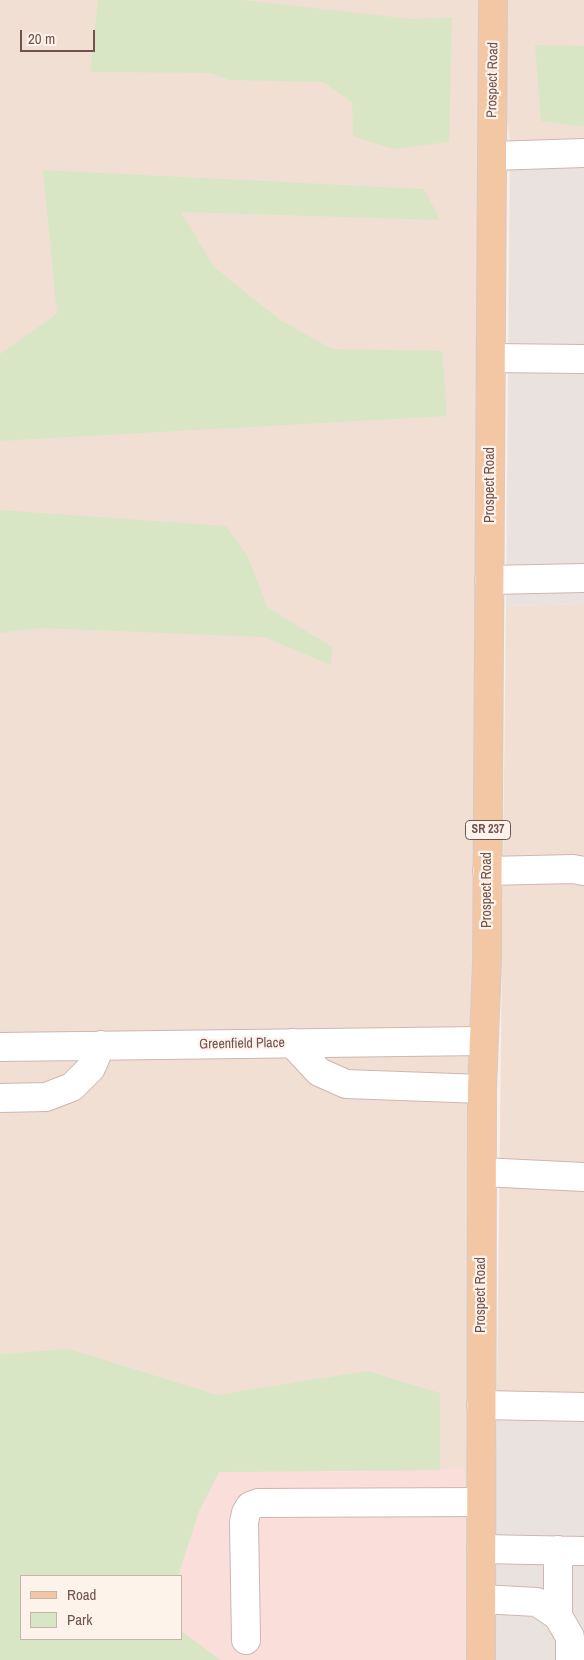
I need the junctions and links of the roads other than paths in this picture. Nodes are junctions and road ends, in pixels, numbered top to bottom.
1 (493, 0) edge
2 (584, 153) edge
3 (492, 156) junction
4 (491, 358) junction
5 (584, 359) edge
6 (584, 578) edge
7 (489, 580) junction
8 (487, 871) junction
9 (584, 871) edge
10 (483, 1041) junction
11 (292, 1043) junction
12 (0, 1046) edge
13 (101, 1046) junction
14 (482, 1089) junction
15 (0, 1098) edge
16 (482, 1172) junction
17 (584, 1177) edge
18 (481, 1406) junction
19 (584, 1407) edge
20 (481, 1502) junction
21 (481, 1549) junction
22 (571, 1551) edge
23 (481, 1599) junction
24 (558, 1616) junction
25 (246, 1640) dead end
26 (481, 1660) edge
27 (570, 1660) edge

1 - 3 main road, Prospect Road / SR 237
2 - 3 street
3 - 4 main road, Prospect Road / SR 237
4 - 5 street
4 - 7 main road, Prospect Road / SR 237
6 - 7 street
7 - 8 main road, Prospect Road / SR 237
8 - 9 street
8 - 10 main road, Prospect Road / SR 237
10 - 11 street, Greenfield Place
10 - 14 main road, Prospect Road / SR 237
11 - 13 street, Greenfield Place
11 - 14 street
12 - 13 street, Greenfield Place
13 - 15 street
14 - 16 main road, Prospect Road / SR 237
16 - 17 street
16 - 18 main road, Prospect Road / SR 237
18 - 19 street
18 - 20 main road, Prospect Road / SR 237
20 - 21 main road, Prospect Road / SR 237
20 - 25 street
21 - 22 street
21 - 23 main road, Prospect Road / SR 237
22 - 24 street
23 - 24 street
23 - 26 main road, Prospect Road / SR 237
24 - 27 street

